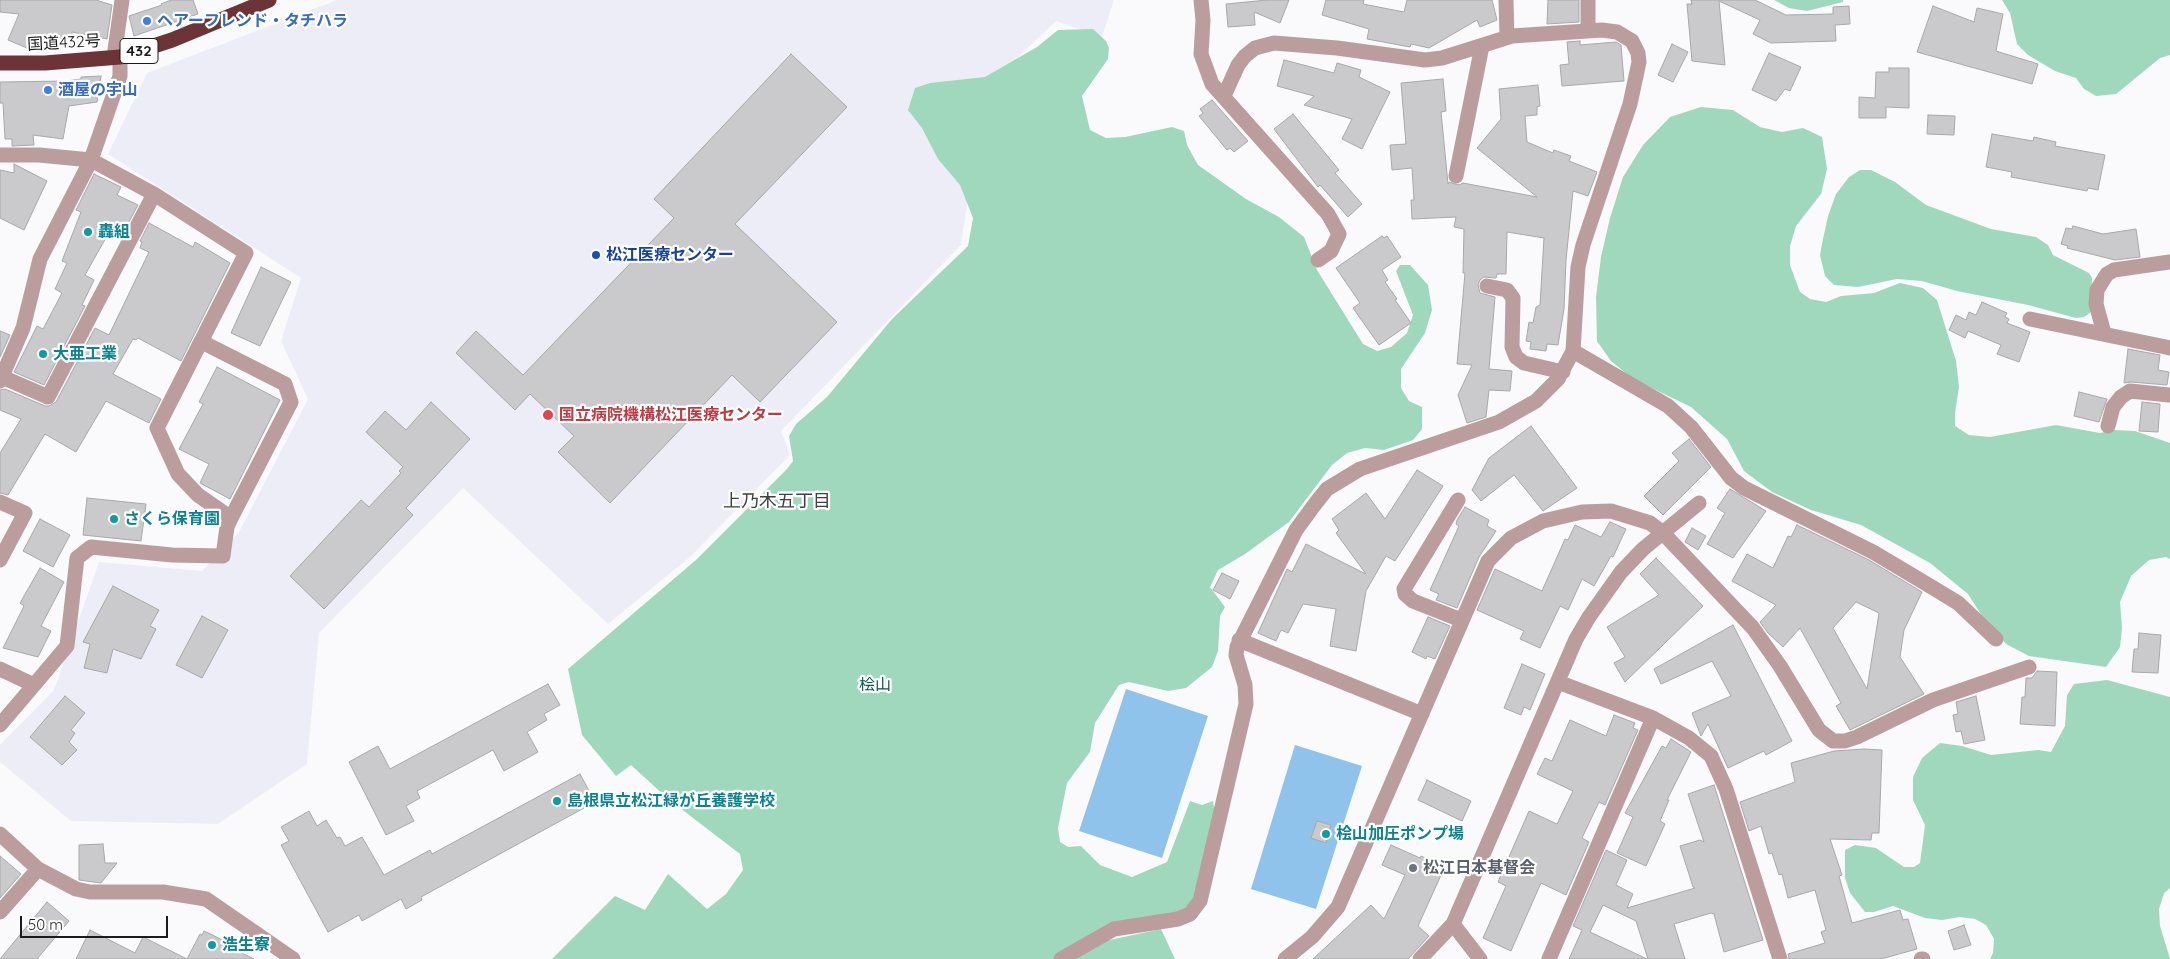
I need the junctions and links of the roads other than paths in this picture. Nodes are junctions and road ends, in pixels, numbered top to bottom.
1 (122, 0) edge
2 (269, 0) edge
3 (1201, 0) edge
4 (1506, 0) edge
5 (1588, 0) edge
6 (248, 4) edge
7 (1588, 30) junction
8 (1507, 37) junction
9 (1482, 46) junction
10 (117, 57) junction
11 (0, 63) edge
12 (1224, 96) junction
13 (0, 155) edge
14 (91, 160) junction
15 (1456, 176) dead end
16 (154, 194) junction
17 (1318, 260) dead end
18 (2170, 262) edge
19 (1487, 286) dead end
20 (2030, 319) dead end
21 (2104, 333) junction
22 (202, 342) junction
23 (2170, 348) edge
24 (1573, 351) junction
25 (1563, 372) junction
26 (1, 379) edge
27 (2169, 396) edge
28 (2108, 426) dead end
29 (1458, 500) dead end
30 (0, 502) edge
31 (1699, 503) dead end
32 (231, 518) junction
33 (1664, 533) junction
34 (0, 560) edge
35 (1461, 620) junction
36 (1996, 639) dead end
37 (1240, 640) junction
38 (2029, 667) dead end
39 (0, 669) edge
40 (1558, 682) junction
41 (34, 684) junction
42 (1422, 714) junction
43 (1653, 718) junction
44 (0, 725) edge
45 (0, 834) edge
46 (38, 869) junction
47 (0, 912) edge
48 (1453, 924) junction
49 (293, 959) edge
50 (1061, 959) edge
51 (1285, 959) edge
52 (1420, 959) edge
53 (1480, 959) edge
54 (1549, 959) edge
55 (1780, 959) edge

1 - 10 street
2 - 6 highway, 国道432号 / 432
3 - 12 street
4 - 8 street
5 - 7 street
6 - 10 highway, 国道432号 / 432
7 - 8 street
7 - 24 street
8 - 9 street
9 - 12 street
9 - 15 street
10 - 11 highway, 国道432号 / 432
10 - 14 street
12 - 17 street
13 - 14 street
14 - 16 street
14 - 26 street
16 - 22 street
16 - 26 street
18 - 21 street
19 - 25 street
20 - 21 street
21 - 23 street
22 - 32 street
22 - 32 street
24 - 25 street
24 - 36 street
25 - 37 street
27 - 28 street
29 - 35 street
30 - 34 street
31 - 33 street
32 - 41 street
33 - 35 street
33 - 38 street
33 - 40 street
35 - 42 street
37 - 42 street
37 - 50 street
39 - 41 street
40 - 43 street
40 - 48 street
41 - 44 street
42 - 51 street
43 - 54 street
43 - 55 street
45 - 46 street
46 - 47 street
46 - 49 street
48 - 52 street
48 - 53 street

